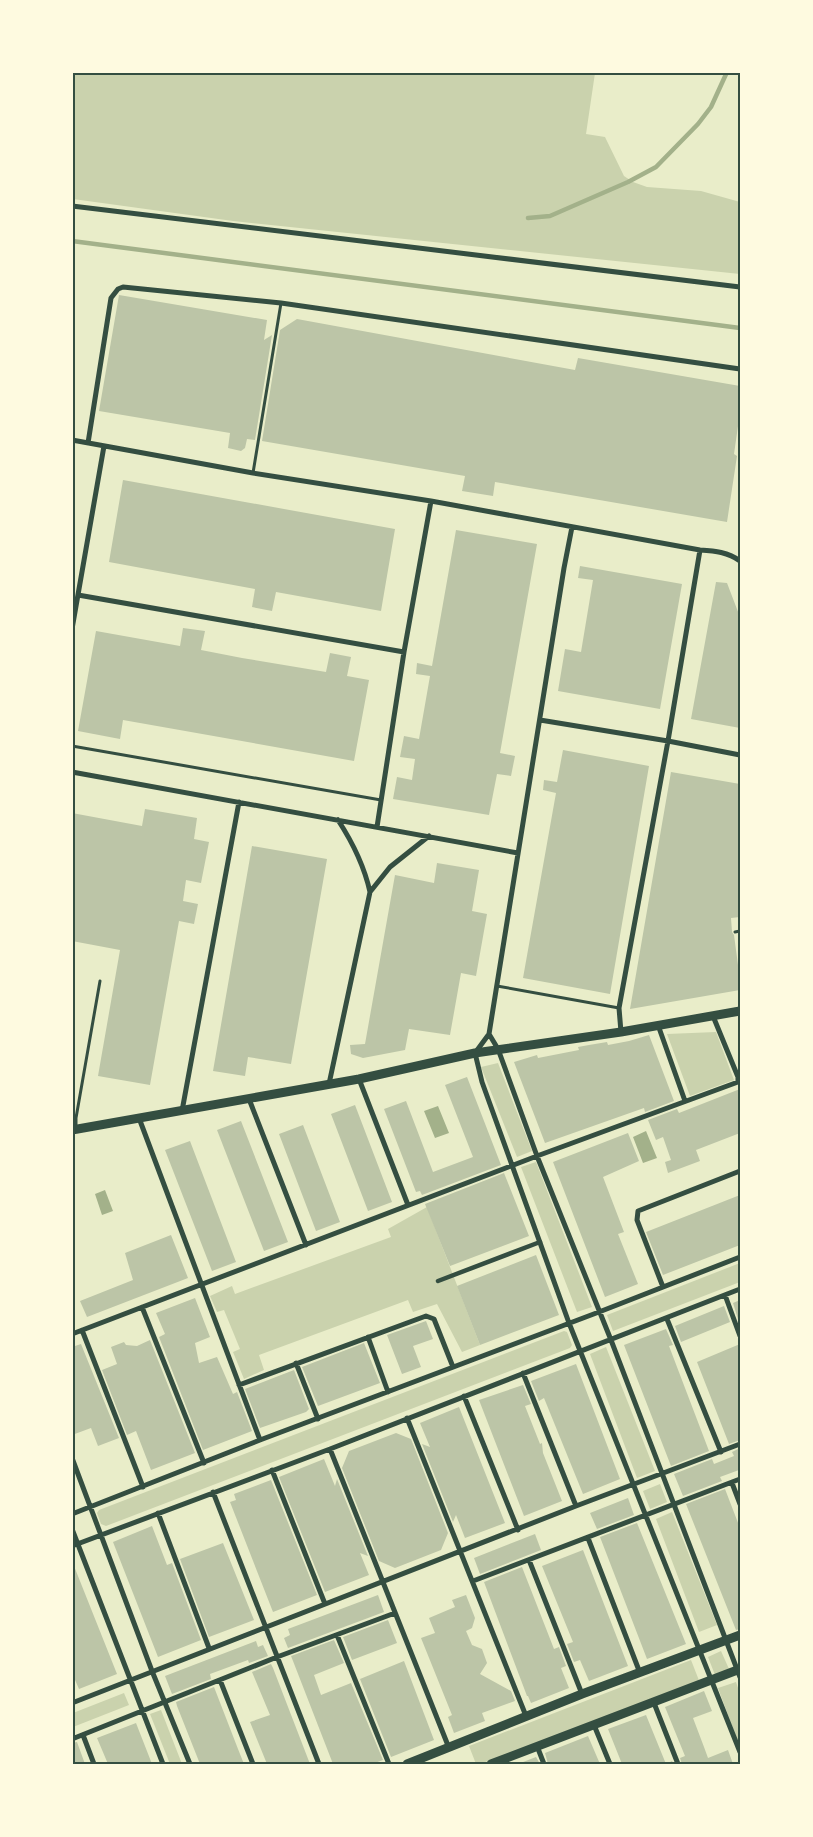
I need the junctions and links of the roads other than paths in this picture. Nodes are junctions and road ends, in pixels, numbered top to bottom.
1 (72, 206) edge
2 (740, 287) edge
3 (280, 303) junction
4 (740, 368) edge
5 (72, 440) edge
6 (88, 443) junction
7 (104, 446) junction
8 (253, 473) junction
9 (431, 501) junction
10 (572, 527) junction
11 (700, 550) junction
12 (740, 561) edge
13 (78, 595) junction
14 (72, 629) edge
15 (404, 652) junction
16 (540, 720) junction
17 (668, 740) junction
18 (72, 746) edge
19 (740, 755) edge
20 (72, 772) edge
21 (382, 800) junction
22 (239, 802) junction
23 (338, 820) junction
24 (377, 827) junction
25 (429, 836) junction
26 (518, 853) junction
27 (370, 892) junction
28 (740, 931) edge
29 (735, 932) dead end
30 (100, 982) dead end
31 (497, 986) junction
32 (619, 1008) junction
33 (740, 1011) edge
34 (713, 1016) junction
35 (658, 1025) junction
36 (621, 1032) junction
37 (489, 1034) junction
38 (498, 1049) junction
39 (475, 1053) junction
40 (359, 1079) junction
41 (329, 1084) junction
42 (249, 1099) junction
43 (686, 1101) junction
44 (182, 1111) junction
45 (139, 1118) junction
46 (74, 1130) edge
47 (537, 1156) junction
48 (512, 1166) junction
49 (740, 1171) edge
50 (408, 1205) junction
51 (540, 1242) junction
52 (306, 1245) junction
53 (740, 1256) edge
54 (438, 1281) dead end
55 (201, 1286) junction
56 (663, 1287) junction
57 (740, 1289) edge
58 (724, 1295) junction
59 (142, 1307) junction
60 (599, 1312) junction
61 (667, 1319) junction
62 (569, 1323) junction
63 (82, 1330) junction
64 (72, 1334) edge
65 (740, 1336) edge
66 (368, 1337) junction
67 (611, 1340) junction
68 (580, 1351) junction
69 (296, 1364) junction
70 (453, 1367) junction
71 (523, 1373) junction
72 (239, 1385) junction
73 (388, 1392) junction
74 (464, 1396) junction
75 (407, 1418) junction
76 (318, 1419) junction
77 (260, 1440) junction
78 (740, 1444) edge
79 (330, 1449) junction
80 (721, 1452) junction
81 (72, 1458) edge
82 (204, 1463) junction
83 (272, 1470) junction
84 (662, 1474) junction
85 (740, 1479) edge
86 (732, 1482) junction
87 (634, 1485) junction
88 (143, 1487) junction
89 (213, 1492) junction
90 (674, 1504) junction
91 (740, 1504) edge
92 (576, 1506) junction
93 (92, 1507) junction
94 (158, 1513) junction
95 (72, 1514) edge
96 (646, 1516) junction
97 (72, 1529) edge
98 (518, 1530) junction
99 (102, 1534) junction
100 (588, 1538) junction
101 (75, 1545) edge
102 (461, 1551) junction
103 (529, 1560) junction
104 (473, 1581) junction
105 (383, 1582) junction
106 (325, 1604) junction
107 (395, 1613) junction
108 (265, 1627) junction
109 (337, 1635) junction
110 (740, 1635) edge
111 (726, 1641) junction
112 (209, 1648) junction
113 (700, 1651) junction
114 (277, 1657) junction
115 (152, 1671) junction
116 (740, 1672) edge
117 (640, 1673) junction
118 (131, 1680) junction
119 (220, 1680) junction
120 (713, 1680) junction
121 (582, 1694) junction
122 (73, 1702) edge
123 (165, 1702) junction
124 (654, 1702) junction
125 (142, 1712) junction
126 (526, 1716) junction
127 (594, 1725) junction
128 (83, 1735) junction
129 (72, 1739) edge
130 (537, 1746) junction
131 (449, 1748) junction
132 (740, 1752) edge
133 (94, 1764) edge
134 (163, 1764) edge
135 (190, 1764) edge
136 (252, 1764) edge
137 (319, 1764) edge
138 (389, 1764) edge
139 (407, 1764) edge
140 (491, 1764) edge
141 (544, 1764) edge
142 (610, 1764) edge
143 (678, 1764) edge

1 - 2 street
3 - 4 street
3 - 6 street
3 - 8 lane
5 - 6 street
6 - 7 street
7 - 8 street
7 - 13 street
8 - 9 street
9 - 10 street
9 - 15 street
10 - 11 street
10 - 16 street
11 - 12 street
11 - 17 street
13 - 14 street
13 - 15 street
15 - 21 street
16 - 17 street
16 - 26 street
17 - 19 street
17 - 32 street
18 - 21 lane
20 - 22 street
21 - 24 street
22 - 23 street
22 - 44 street
23 - 24 street
23 - 27 street
24 - 25 street
25 - 26 street
25 - 27 street
26 - 31 street
27 - 41 street
28 - 29 lane
30 - 46 lane
31 - 32 lane
31 - 37 street
32 - 36 street
33 - 34 street
34 - 35 street
34 - 43 street
35 - 36 street
35 - 43 street
36 - 38 street
37 - 38 street
37 - 39 street
38 - 39 street
38 - 47 street
39 - 40 street
39 - 48 street
40 - 41 street
40 - 50 street
41 - 42 street
42 - 44 street
42 - 52 street
43 - 47 street
44 - 45 street
45 - 46 street
45 - 55 street
47 - 48 street
47 - 60 street
48 - 50 street
48 - 51 street
49 - 56 street
50 - 52 street
51 - 54 street
51 - 62 street
52 - 55 street
53 - 56 street
55 - 59 street
55 - 72 street
56 - 60 street
57 - 58 street
58 - 61 street
58 - 65 street
59 - 63 street
59 - 82 street
60 - 62 street
60 - 67 street
61 - 67 street
61 - 80 street
62 - 68 street
62 - 70 street
63 - 64 street
63 - 88 street
66 - 69 street
66 - 70 street
66 - 73 street
67 - 68 street
67 - 84 street
68 - 71 street
68 - 87 street
69 - 72 street
69 - 76 street
70 - 73 street
71 - 74 street
71 - 92 street
72 - 77 street
73 - 76 street
74 - 75 street
74 - 98 street
75 - 79 street
75 - 102 street
76 - 77 street
77 - 82 street
78 - 80 street
79 - 83 street
79 - 105 street
80 - 84 street
81 - 93 street
82 - 88 street
83 - 89 street
83 - 106 street
84 - 87 street
84 - 90 street
85 - 86 street
86 - 90 street
86 - 91 street
87 - 92 street
87 - 96 street
88 - 93 street
89 - 94 street
89 - 108 street
90 - 96 street
90 - 111 street
92 - 98 street
93 - 95 street
93 - 99 street
94 - 99 street
94 - 112 street
96 - 100 street
96 - 113 street
97 - 101 street
98 - 102 street
99 - 101 street
99 - 115 street
100 - 103 street
100 - 117 street
101 - 118 street
102 - 104 street
102 - 105 street
103 - 104 street
103 - 121 street
104 - 126 street
105 - 106 street
105 - 107 street
106 - 108 street
107 - 109 street
107 - 131 street
108 - 112 street
108 - 114 street
109 - 114 street
109 - 138 street
110 - 111 street
111 - 113 street
111 - 116 street
112 - 115 street
113 - 117 street
113 - 120 street
114 - 119 street
114 - 137 street
115 - 118 street
115 - 123 street
116 - 120 street
117 - 121 street
118 - 122 street
118 - 125 street
119 - 123 street
119 - 136 street
120 - 124 street
120 - 132 street
121 - 126 street
123 - 125 street
123 - 135 street
124 - 127 street
124 - 143 street
125 - 128 street
125 - 134 street
126 - 131 street
127 - 130 street
127 - 142 street
128 - 129 street
128 - 133 street
130 - 140 street
130 - 141 street
131 - 139 street

